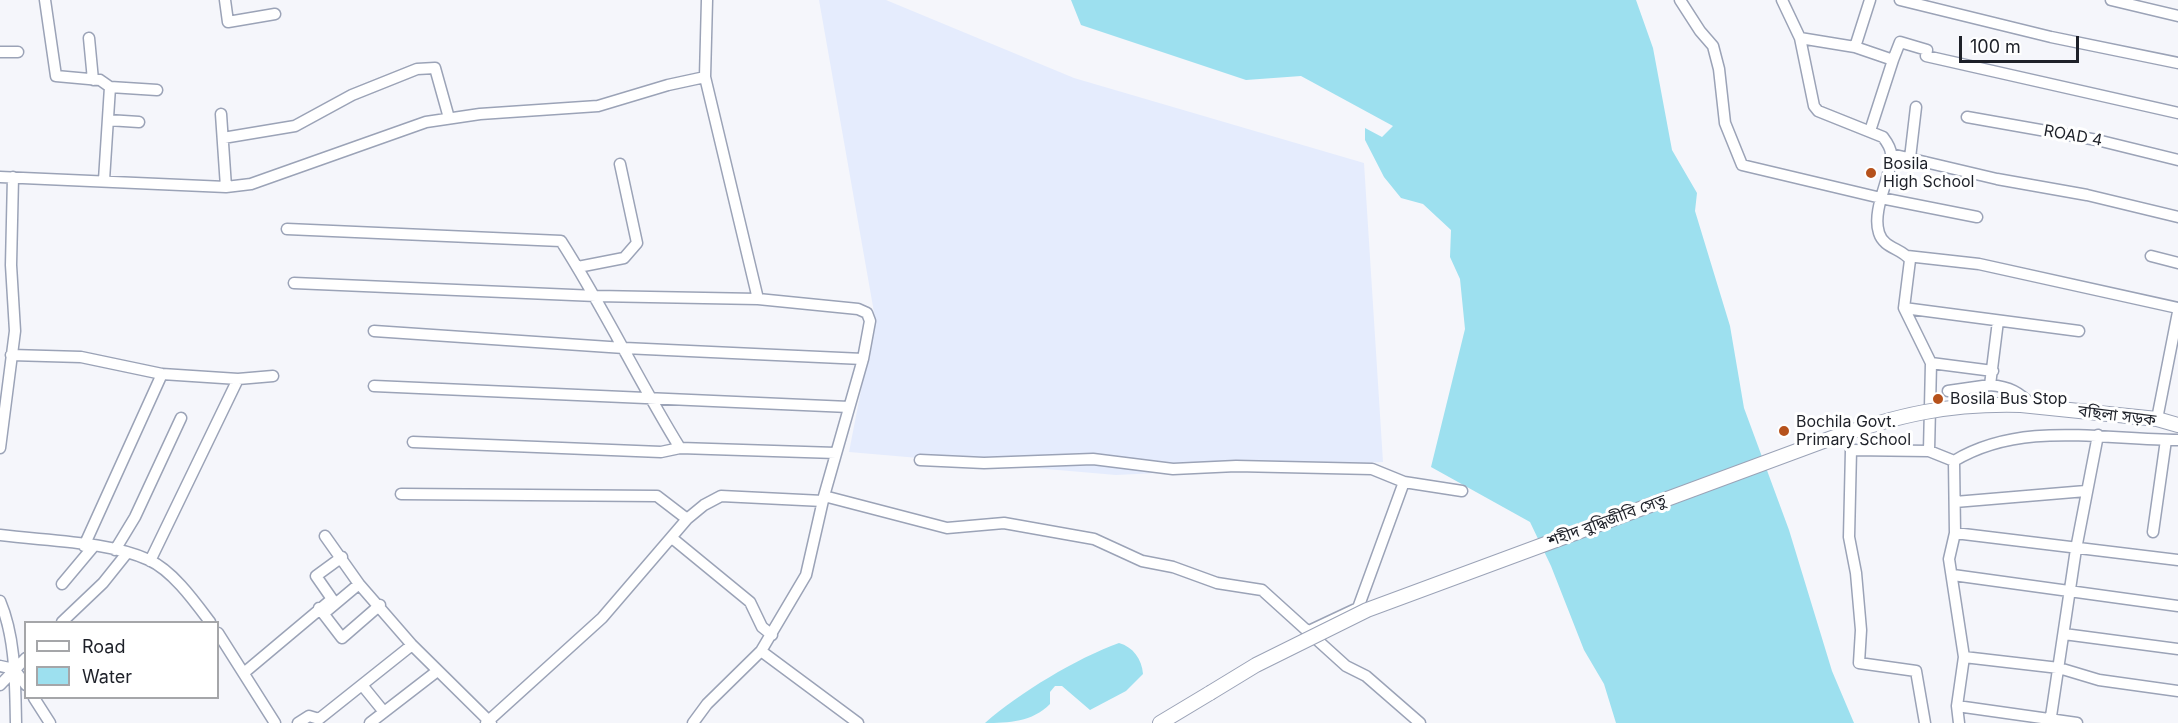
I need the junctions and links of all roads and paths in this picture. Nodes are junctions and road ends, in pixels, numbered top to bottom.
1 (45, 0) edge
2 (225, 0) edge
3 (707, 0) edge
4 (1680, 0) edge
5 (1782, 0) edge
6 (1870, 0) edge
7 (1900, 0) edge
8 (2110, 0) edge
9 (275, 14) dead end
10 (2178, 16) edge
11 (89, 38) dead end
12 (1800, 38) junction
13 (1855, 47) junction
14 (0, 52) edge
15 (18, 52) dead end
16 (1893, 60) junction
17 (2178, 63) edge
18 (705, 77) junction
19 (93, 80) junction
20 (110, 87) junction
21 (157, 90) dead end
22 (1916, 107) dead end
23 (2178, 113) edge
24 (221, 114) dead end
25 (1967, 117) dead end
26 (448, 118) junction
27 (108, 120) junction
28 (139, 122) dead end
29 (1870, 131) junction
30 (223, 138) junction
31 (1891, 154) junction
32 (1910, 158) junction
33 (2178, 160) edge
34 (620, 164) dead end
35 (0, 177) edge
36 (13, 177) junction
37 (104, 180) junction
38 (226, 187) junction
39 (1881, 198) junction
40 (1977, 217) dead end
41 (2178, 217) edge
42 (287, 229) dead end
43 (1907, 256) junction
44 (2151, 256) dead end
45 (2178, 263) edge
46 (578, 267) junction
47 (294, 283) dead end
48 (596, 296) junction
49 (758, 299) junction
50 (1904, 308) junction
51 (2178, 310) edge
52 (1998, 321) junction
53 (374, 331) dead end
54 (2079, 332) dead end
55 (624, 348) junction
56 (11, 355) junction
57 (2174, 356) edge
58 (863, 359) junction
59 (1930, 363) junction
60 (1993, 371) junction
61 (162, 374) junction
62 (273, 376) dead end
63 (238, 379) junction
64 (1990, 385) junction
65 (374, 386) dead end
66 (1948, 391) dead end
67 (649, 398) junction
68 (2027, 405) junction
69 (849, 407) junction
70 (181, 418) dead end
71 (2157, 419) junction
72 (2178, 424) edge
73 (2098, 435) junction
74 (2172, 440) edge
75 (413, 442) dead end
76 (0, 448) edge
77 (680, 448) junction
78 (1929, 451) junction
79 (836, 453) junction
80 (920, 460) dead end
81 (1954, 461) junction
82 (1404, 482) junction
83 (1462, 491) dead end
84 (2086, 491) junction
85 (401, 494) dead end
86 (823, 498) junction
87 (1955, 502) junction
88 (687, 519) junction
89 (2153, 532) dead end
90 (1955, 533) junction
91 (0, 535) edge
92 (325, 536) dead end
93 (672, 538) junction
94 (89, 546) junction
95 (2076, 549) junction
96 (115, 550) junction
97 (127, 554) junction
98 (342, 557) junction
99 (2178, 560) edge
100 (150, 561) junction
101 (1953, 575) junction
102 (62, 584) dead end
103 (359, 584) junction
104 (2070, 591) junction
105 (0, 602) edge
106 (380, 605) junction
107 (2178, 606) edge
108 (321, 611) junction
109 (63, 621) edge
110 (209, 621) edge
111 (1309, 631) junction
112 (219, 634) edge
113 (2064, 634) junction
114 (772, 635) junction
115 (411, 645) junction
116 (2178, 649) edge
117 (761, 651) junction
118 (1964, 657) junction
119 (24, 660) edge
120 (0, 666) edge
121 (2060, 668) junction
122 (14, 669) junction
123 (245, 672) junction
124 (436, 672) junction
125 (24, 682) edge
126 (0, 685) edge
127 (362, 685) junction
128 (2178, 691) edge
129 (35, 699) edge
130 (1957, 706) junction
131 (384, 712) junction
132 (2051, 721) edge
133 (488, 722) edge
134 (1418, 722) edge
135 (16, 723) edge
136 (50, 723) edge
137 (275, 723) edge
138 (298, 723) edge
139 (370, 723) edge
140 (693, 723) edge
141 (858, 723) edge
142 (1160, 723) edge
143 (1924, 723) edge
144 (1959, 723) edge
145 (2077, 723) edge

1 - 19 street
2 - 9 street
3 - 18 street
4 - 39 street
5 - 12 street
6 - 13 street
7 - 17 street
8 - 10 street
11 - 19 street
12 - 13 street
12 - 29 street
13 - 16 street
14 - 15 street
16 - 23 street
16 - 29 street
18 - 26 street
18 - 49 street
19 - 20 street
20 - 21 street
20 - 27 street
22 - 32 street
24 - 30 street
25 - 33 street, ROAD 4
26 - 30 street
26 - 38 street
27 - 28 street
27 - 37 street
29 - 31 street
30 - 38 street
31 - 32 street
31 - 39 street
32 - 41 street
34 - 46 street
35 - 36 street
36 - 37 street
36 - 56 street
37 - 38 street
39 - 40 street
39 - 43 street
42 - 46 street
43 - 50 street
43 - 51 street
44 - 45 street
46 - 48 street
47 - 48 street
48 - 49 street
48 - 55 street
49 - 58 street
50 - 52 street
50 - 59 street
51 - 57 street
52 - 54 street
52 - 60 street
53 - 55 street
55 - 58 street
55 - 67 street
56 - 61 street
56 - 76 street
57 - 71 street
58 - 69 street
59 - 60 street
59 - 78 street
60 - 64 street
61 - 63 street
61 - 94 street
62 - 63 street
63 - 100 street
64 - 66 street
64 - 68 street
65 - 67 street
67 - 69 street
67 - 77 street
68 - 71 main road, বছিলা সড়ক
68 - 142 main road, শহীদ বুদ্ধিজীবি সেতু, bridge
69 - 79 street
70 - 96 street
71 - 72 main road, বছিলা সড়ক
73 - 74 street
73 - 81 street
73 - 84 street
74 - 89 street
75 - 77 street
77 - 79 street
78 - 81 street
78 - 143 street
79 - 86 street
80 - 82 street
81 - 87 street
82 - 83 street
82 - 111 street
84 - 87 street
84 - 95 street
85 - 88 street
86 - 88 street
86 - 111 street
86 - 114 street
87 - 90 street
88 - 93 street
90 - 95 street
90 - 101 street
91 - 94 street
92 - 98 street
93 - 114 street
93 - 133 street
94 - 96 street
94 - 102 street
95 - 99 street
95 - 104 street
96 - 97 street
97 - 100 street
97 - 109 street
98 - 103 street
98 - 108 street
100 - 110 street
101 - 104 street
101 - 118 street
103 - 106 street
103 - 108 street
104 - 107 street
104 - 113 street
105 - 122 street
106 - 108 street
106 - 115 street
108 - 123 street
111 - 134 street
112 - 123 street
113 - 116 street
113 - 121 street
114 - 117 street
115 - 124 street
115 - 127 street
117 - 140 street
117 - 141 street
118 - 121 street
118 - 130 street
119 - 122 street
120 - 122 street
121 - 128 street
121 - 132 street
122 - 125 street
122 - 126 street
122 - 135 street
123 - 137 street
124 - 131 street
124 - 133 street
127 - 131 street
127 - 138 street
129 - 136 street
130 - 132 street
130 - 144 street
131 - 139 street
132 - 145 street

